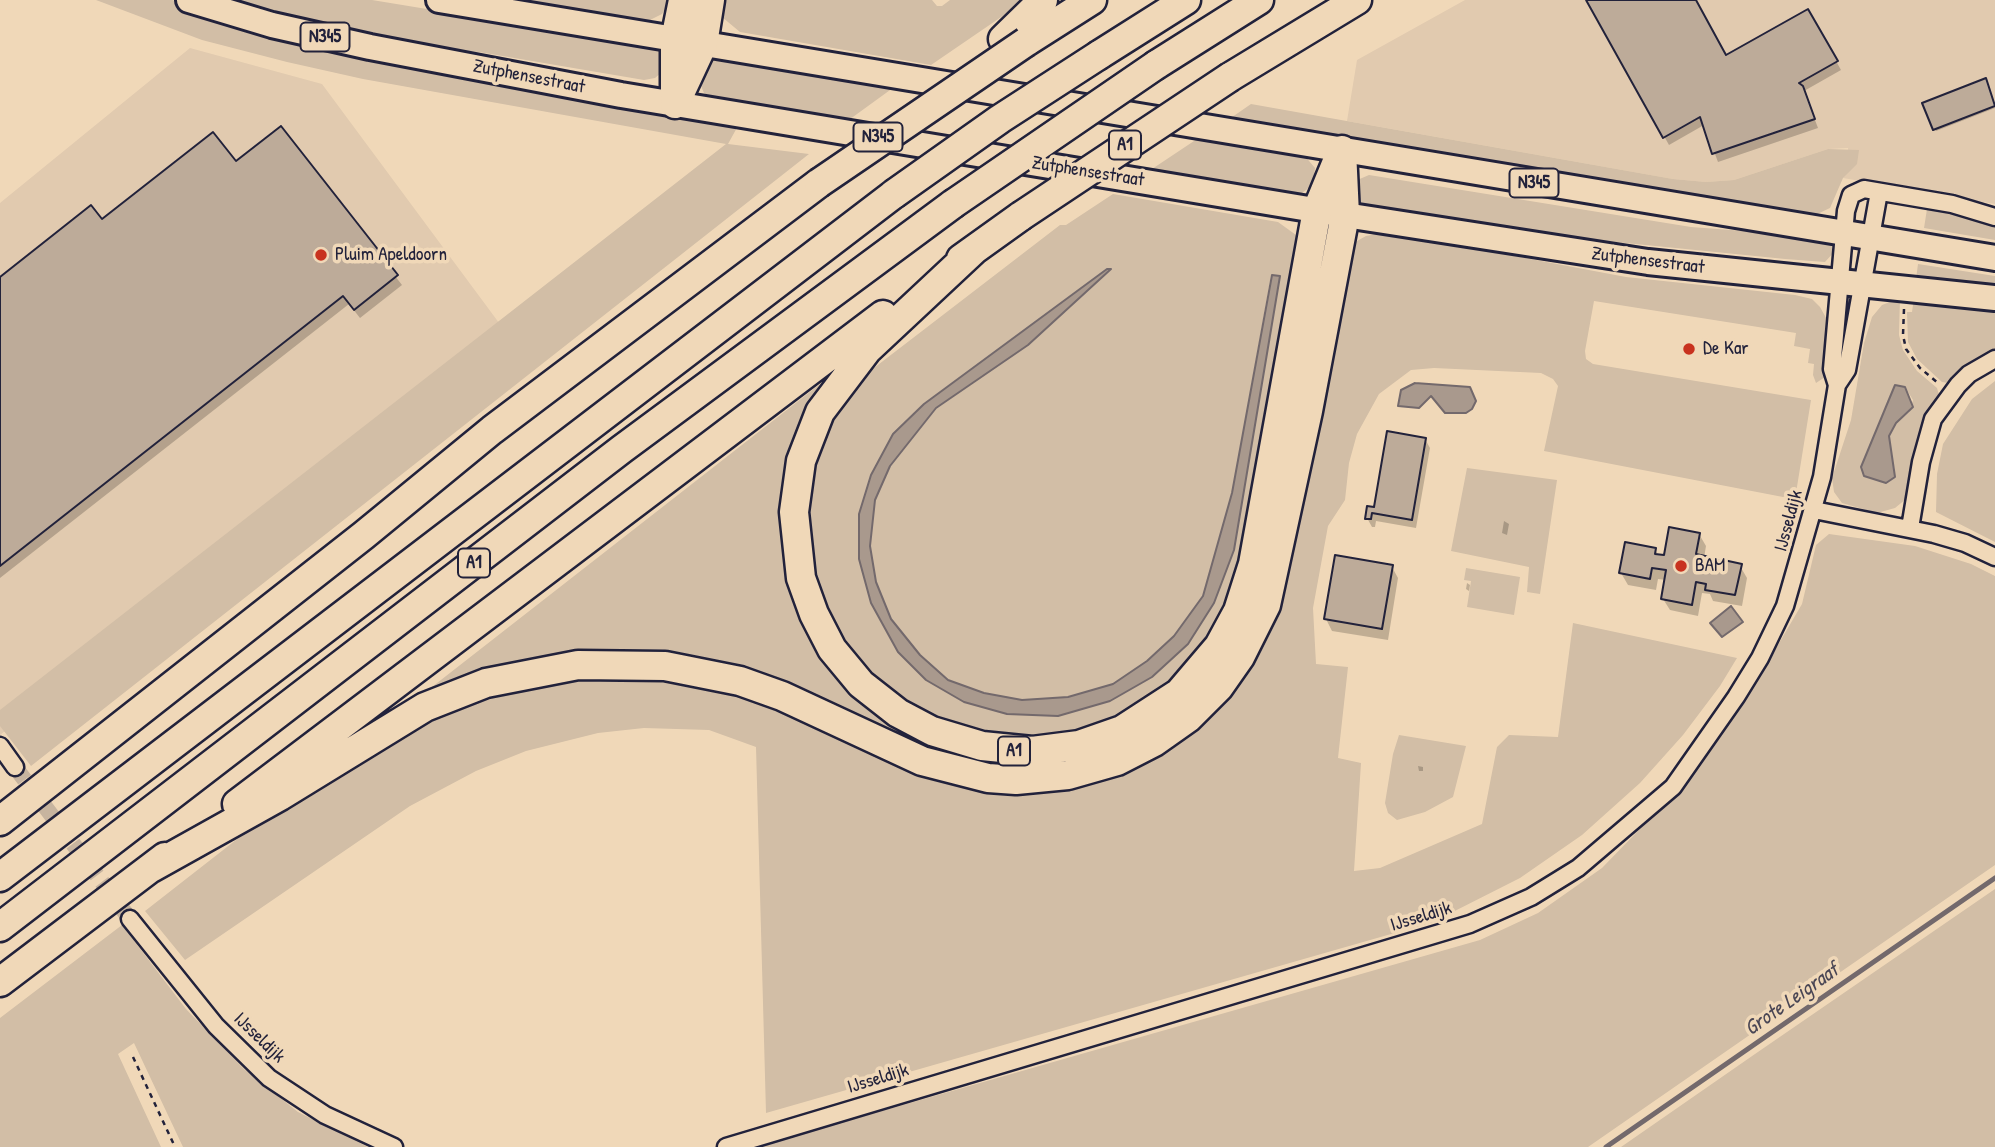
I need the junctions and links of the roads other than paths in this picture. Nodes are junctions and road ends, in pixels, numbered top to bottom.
1 (190, 0) edge
2 (439, 0) edge
3 (683, 0) edge
4 (710, 0) edge
5 (1044, 0) edge
6 (1092, 0) edge
7 (1186, 0) edge
8 (1259, 0) edge
9 (1357, 0) edge
10 (676, 40) junction
11 (1015, 40) junction
12 (703, 44) junction
13 (675, 104) junction
14 (1342, 150) junction
15 (1871, 190) junction
16 (1317, 210) junction
17 (1345, 215) junction
18 (1995, 217) edge
19 (1844, 233) junction
20 (1872, 239) junction
21 (975, 248) junction
22 (1995, 258) edge
23 (1852, 282) junction
24 (1995, 298) edge
25 (1995, 359) edge
26 (1814, 510) junction
27 (1910, 528) junction
28 (1995, 557) edge
29 (0, 746) edge
30 (15, 767) tunnel mouth
31 (0, 821) edge
32 (151, 868) junction
33 (0, 877) edge
34 (130, 919) tunnel mouth
35 (0, 927) edge
36 (0, 982) edge
37 (394, 1147) edge
38 (726, 1147) edge

1 - 13 main road, Zutphensestraat / N345
2 - 10 main road, N345
3 - 10 highway
4 - 12 highway
5 - 11 highway
6 - 11 highway
7 - 33 highway, A1, bridge
8 - 35 highway, A1, bridge
9 - 21 highway, A1, bridge
10 - 12 main road, N345
10 - 13 highway
11 - 31 highway, bridge
12 - 13 highway
12 - 14 main road, N345
13 - 16 main road, Zutphensestraat / N345
14 - 16 highway
14 - 17 highway
14 - 19 main road, N345
15 - 18 street
15 - 19 street
15 - 20 street
16 - 17 main road, Zutphensestraat / N345
16 - 21 highway, A1
17 - 23 main road, Zutphensestraat / N345
17 - 32 highway, A1
19 - 20 main road, N345
19 - 23 street
20 - 22 main road, N345
20 - 23 street
21 - 32 highway, A1
23 - 24 main road, Zutphensestraat / N345
23 - 26 street, IJsseldijk
25 - 27 street
26 - 27 street
26 - 38 street, IJsseldijk
27 - 28 street
29 - 30 street
32 - 36 highway, A1
34 - 37 street, IJsseldijk

